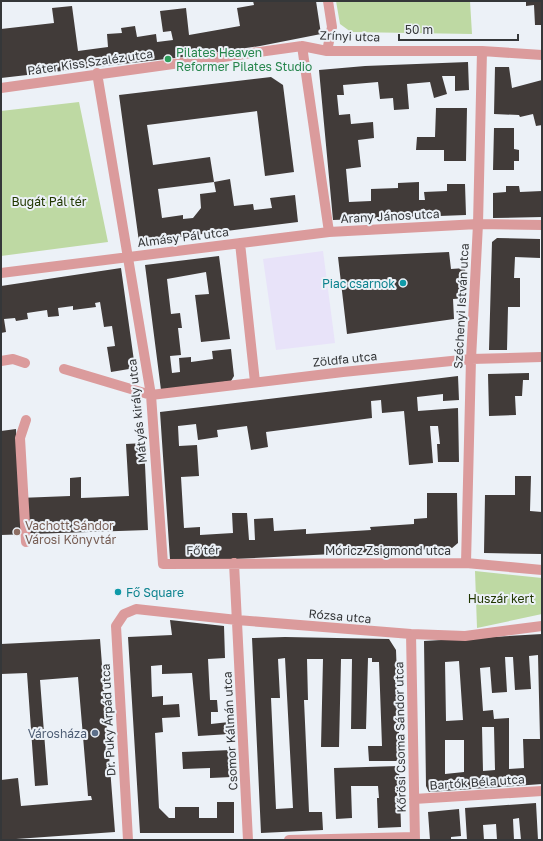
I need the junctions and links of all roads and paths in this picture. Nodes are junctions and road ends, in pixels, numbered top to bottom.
1 (328, 1) edge
2 (302, 46) junction
3 (327, 50) junction
4 (482, 51) junction
5 (542, 55) edge
6 (97, 74) junction
7 (1, 88) edge
8 (478, 224) junction
9 (542, 225) edge
10 (329, 232) junction
11 (240, 243) junction
12 (129, 256) junction
13 (1, 273) edge
14 (542, 358) edge
15 (471, 359) junction
16 (1, 361) edge
17 (25, 363) dead end
18 (64, 369) dead end
19 (255, 382) junction
20 (151, 395) junction
21 (26, 420) dead end
22 (26, 542) dead end
23 (234, 563) junction
24 (466, 563) junction
25 (163, 564) joint
26 (542, 570) edge
27 (136, 609) joint
28 (237, 620) junction
29 (542, 626) edge
30 (411, 634) junction
31 (542, 791) edge
32 (414, 799) junction
33 (415, 839) edge
34 (128, 840) edge
35 (248, 840) edge
36 (289, 840) edge

1 - 3 street
2 - 3 street, Zrínyi utca
2 - 6 street, Páter Kiss Szaléz utca
2 - 10 street
3 - 4 street, Zrínyi utca
4 - 5 street, Zrínyi utca
4 - 8 street, Széchenyi István utca
6 - 7 street, Páter Kiss Szaléz utca
6 - 12 street
8 - 9 street, Arany János utca
8 - 10 street, Arany János utca
8 - 15 street, Széchenyi István utca
10 - 11 street, Arany János utca
11 - 12 street, Almásy Pál utca
11 - 19 street
12 - 13 street
12 - 20 street, Mátyás király utca
14 - 15 street, Zöldfa utca
15 - 19 street, Zöldfa utca
15 - 24 street, Széchenyi István utca
16 - 17 street
18 - 20 street
19 - 20 street, Zöldfa utca
20 - 25 street, Mátyás király utca
21 - 22 street
23 - 24 street, Móricz Zsigmond utca
23 - 25 street, Fő tér
23 - 28 street, Fő tér
24 - 26 street, Móricz Zsigmond utca
27 - 28 street, Rózsa utca
27 - 34 street, Dr. Puky Árpád utca
28 - 30 street, Rózsa utca
28 - 35 street, Csomor Kálmán utca
29 - 30 street, Rózsa utca
30 - 32 street, Kőrösi Csoma Sándor utca
31 - 32 street, Bartók Béla utca
32 - 33 street, Kőrösi Csoma Sándor utca
33 - 36 street

